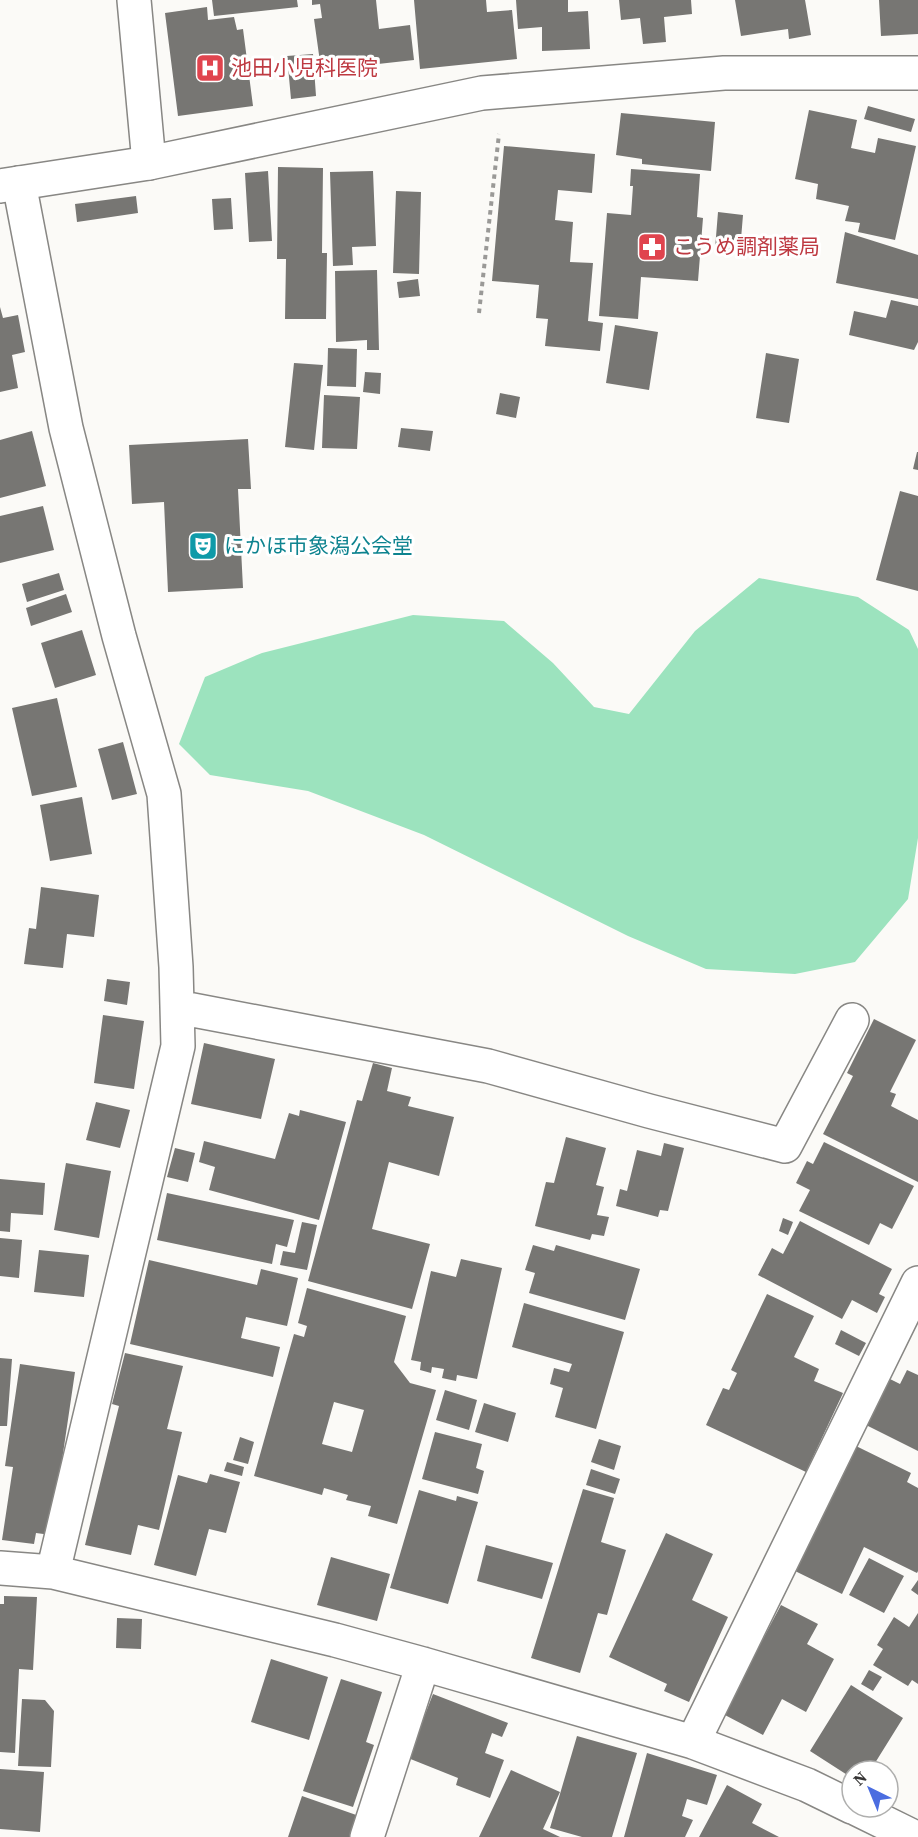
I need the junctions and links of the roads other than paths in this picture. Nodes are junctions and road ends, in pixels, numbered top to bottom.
1 (134, 0) edge
2 (918, 73) edge
3 (150, 163) junction
4 (9, 184) edge
5 (177, 1007) junction
6 (852, 1020) dead end
7 (918, 1283) edge
8 (0, 1568) edge
9 (53, 1572) junction
10 (423, 1664) junction
11 (693, 1742) junction
12 (840, 1801) edge
13 (877, 1819) edge
14 (367, 1837) edge
15 (914, 1837) edge

1 - 3 street
2 - 3 street
3 - 4 street
4 - 5 street
5 - 6 street
5 - 9 street
7 - 11 street
8 - 9 street
9 - 10 street
10 - 11 street
10 - 14 street
11 - 12 street
13 - 15 street

